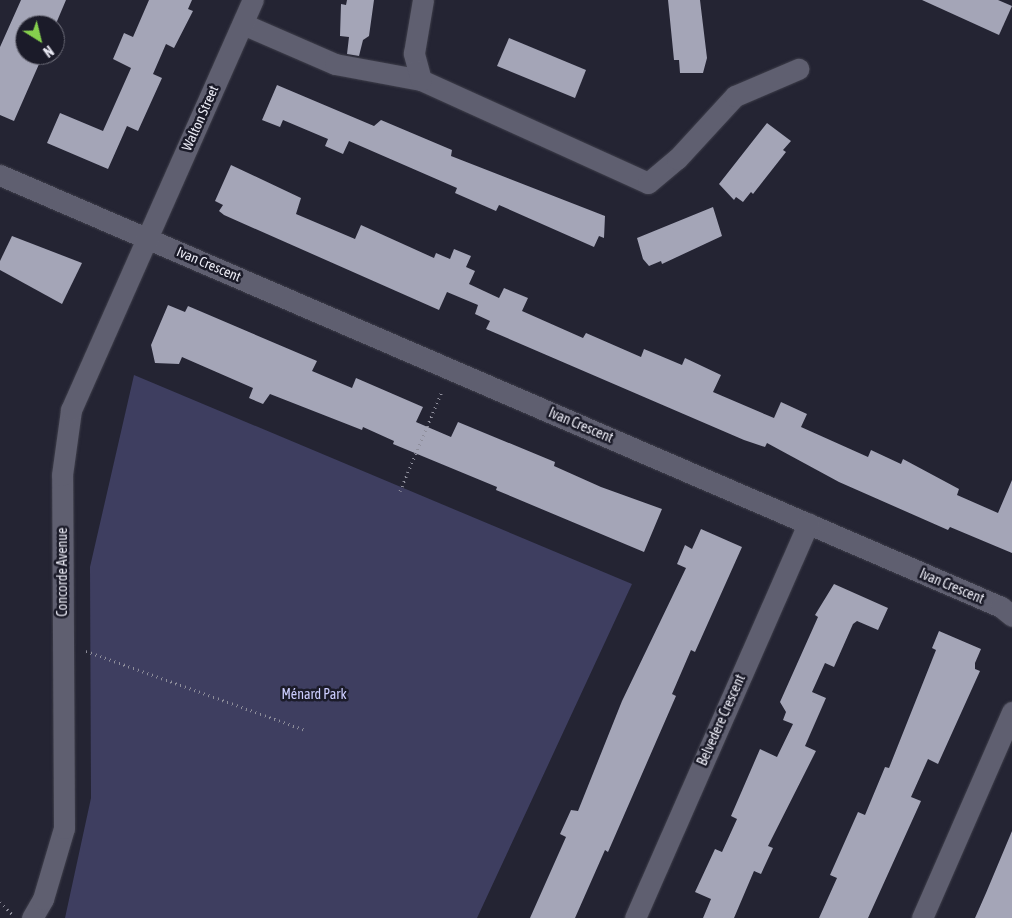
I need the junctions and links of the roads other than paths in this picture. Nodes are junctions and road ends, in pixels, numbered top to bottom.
1 (254, 0) edge
2 (424, 0) edge
3 (243, 24) junction
4 (798, 69) dead end
5 (421, 80) junction
6 (0, 175) edge
7 (147, 237) junction
8 (808, 523) junction
9 (1012, 616) edge
10 (1012, 712) edge
11 (32, 918) edge
12 (635, 918) edge
13 (922, 918) edge

1 - 3 street, Walton Street
2 - 5 street
3 - 5 street
3 - 7 street, Walton Street
4 - 5 street
6 - 7 street, Ivan Crescent
7 - 8 street, Ivan Crescent
7 - 11 street, Concorde Avenue
8 - 9 street, Ivan Crescent
8 - 12 street, Belvedere Crescent
10 - 13 street

